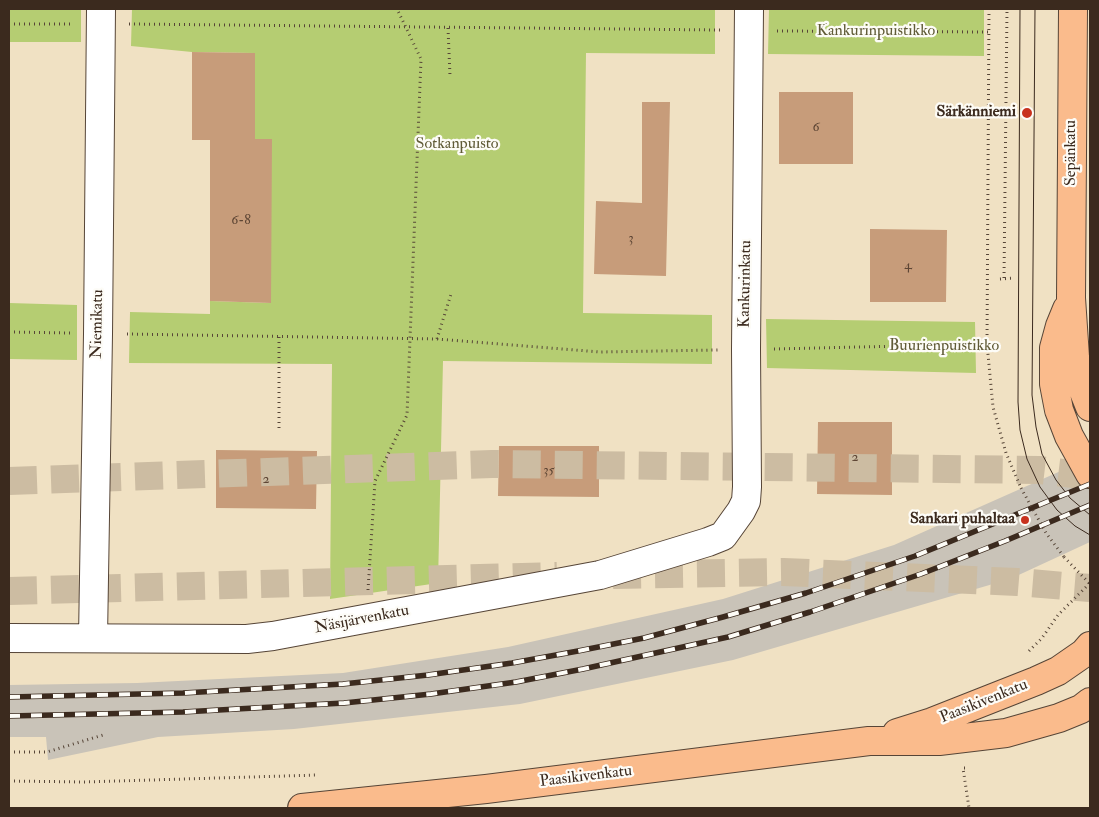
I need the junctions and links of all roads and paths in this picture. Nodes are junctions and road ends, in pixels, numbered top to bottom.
1 (397, 9) edge
2 (988, 9) edge
3 (1007, 9) edge
4 (1073, 9) edge
5 (101, 16) edge
6 (749, 20) edge
7 (9, 24) edge
8 (405, 27) junction
9 (448, 28) junction
10 (989, 32) junction
11 (450, 76) dead end
12 (1004, 278) junction
13 (1014, 278) dead end
14 (1000, 279) dead end
15 (451, 294) dead end
16 (1071, 298) junction
17 (9, 332) edge
18 (98, 334) junction
19 (279, 337) junction
20 (410, 339) junction
21 (437, 339) junction
22 (986, 344) junction
23 (746, 349) junction
24 (1090, 407) edge
25 (279, 430) dead end
26 (1086, 467) edge
27 (708, 542) joint
28 (1090, 584) edge
29 (370, 619) junction
30 (9, 638) edge
31 (93, 638) junction
32 (1090, 646) edge
33 (1028, 652) dead end
34 (1090, 702) edge
35 (103, 735) dead end
36 (869, 741) junction
37 (9, 752) edge
38 (963, 768) dead end
39 (324, 775) dead end
40 (9, 781) edge
41 (401, 803) edge
42 (302, 808) edge
43 (969, 808) edge

1 - 8 path
2 - 10 path
3 - 12 path
4 - 16 main road, Sepänkatu
5 - 7 path
5 - 8 path
5 - 18 street, Niemikatu
6 - 9 path
6 - 10 path
6 - 23 street, Kankurinkatu
8 - 9 path
8 - 20 path
9 - 11 path
10 - 22 path
12 - 13 path
12 - 14 path
15 - 21 path
16 - 24 main road, Sepänkatu
16 - 26 main road, Sepänkatu
17 - 18 path
18 - 19 path
18 - 31 street, Niemikatu
19 - 20 path
19 - 25 path
20 - 21 path
20 - 29 path
21 - 23 path
22 - 23 path
22 - 28 path, bridge
23 - 27 street, Kankurinkatu
27 - 29 street, Näsijärvenkatu
28 - 33 path
29 - 31 street, Näsijärvenkatu
30 - 31 street, Näsijärvenkatu
32 - 36 main road, Paasikivenkatu
34 - 36 main road, Paasikivenkatu
35 - 37 path
36 - 41 main road, Paasikivenkatu
38 - 43 path
39 - 40 path
41 - 42 main road, Paasikivenkatu

